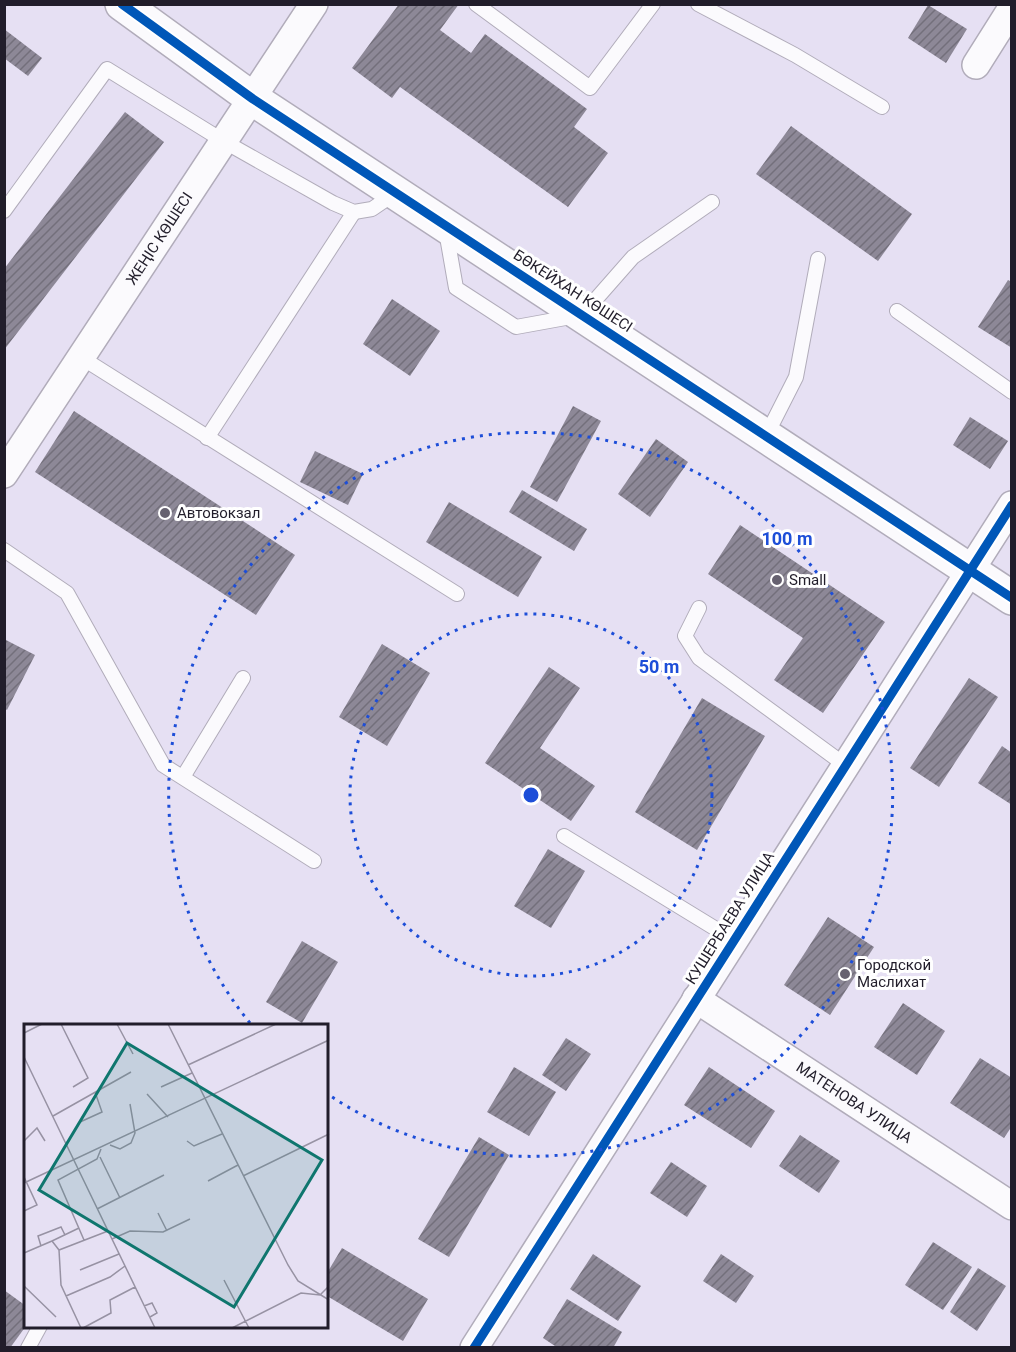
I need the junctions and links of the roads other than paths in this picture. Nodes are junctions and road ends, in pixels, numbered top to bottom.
1 (122, 4) edge
2 (314, 4) edge
3 (476, 4) edge
4 (653, 4) edge
5 (698, 4) edge
6 (1011, 8) edge
7 (976, 65) dead end
8 (253, 99) junction
9 (882, 107) dead end
10 (225, 142) junction
11 (396, 192) junction
12 (712, 202) dead end
13 (4, 211) edge
14 (354, 212) junction
15 (445, 225) junction
16 (818, 259) dead end
17 (897, 311) dead end
18 (582, 315) junction
19 (81, 358) junction
20 (1011, 392) edge
21 (766, 436) junction
22 (207, 438) junction
23 (4, 474) edge
24 (1011, 505) edge
25 (4, 550) edge
26 (969, 570) junction
27 (456, 594) dead end
28 (1011, 598) edge
29 (699, 608) dead end
30 (243, 678) dead end
31 (845, 765) junction
32 (183, 777) junction
33 (564, 836) dead end
34 (314, 861) dead end
35 (734, 939) junction
36 (696, 999) junction
37 (1011, 1206) edge
38 (39, 1328) edge
39 (28, 1347) edge
40 (474, 1347) edge

1 - 8 street, БӨКЕЙХАН КӨШЕСІ
2 - 8 street, ЖЕҢІС КӨШЕСІ
3 - 4 lane
5 - 9 lane
6 - 7 street
8 - 10 street, ЖЕҢІС КӨШЕСІ
8 - 11 street, БӨКЕЙХАН КӨШЕСІ
10 - 13 lane
10 - 14 lane
10 - 19 street, ЖЕҢІС КӨШЕСІ
11 - 14 lane
11 - 15 street, БӨКЕЙХАН КӨШЕСІ
12 - 18 lane
14 - 22 lane
15 - 18 street, БӨКЕЙХАН КӨШЕСІ
15 - 18 lane
16 - 21 lane
17 - 20 lane
18 - 21 street, БӨКЕЙХАН КӨШЕСІ
19 - 22 lane
19 - 23 street, ЖЕҢІС КӨШЕСІ
21 - 26 street, БӨКЕЙХАН КӨШЕСІ
22 - 27 lane
24 - 26 street, КУШЕРБАЕВА УЛИЦА
25 - 32 lane
26 - 28 street, БӨКЕЙХАН КӨШЕСІ
26 - 31 street, КУШЕРБАЕВА УЛИЦА
29 - 31 lane
30 - 32 lane
31 - 35 street, КУШЕРБАЕВА УЛИЦА
32 - 34 lane
33 - 35 lane
35 - 36 street, КУШЕРБАЕВА УЛИЦА
36 - 37 street, МАТЕНОВА УЛИЦА
36 - 40 street, КУШЕРБАЕВА УЛИЦА
38 - 39 lane

